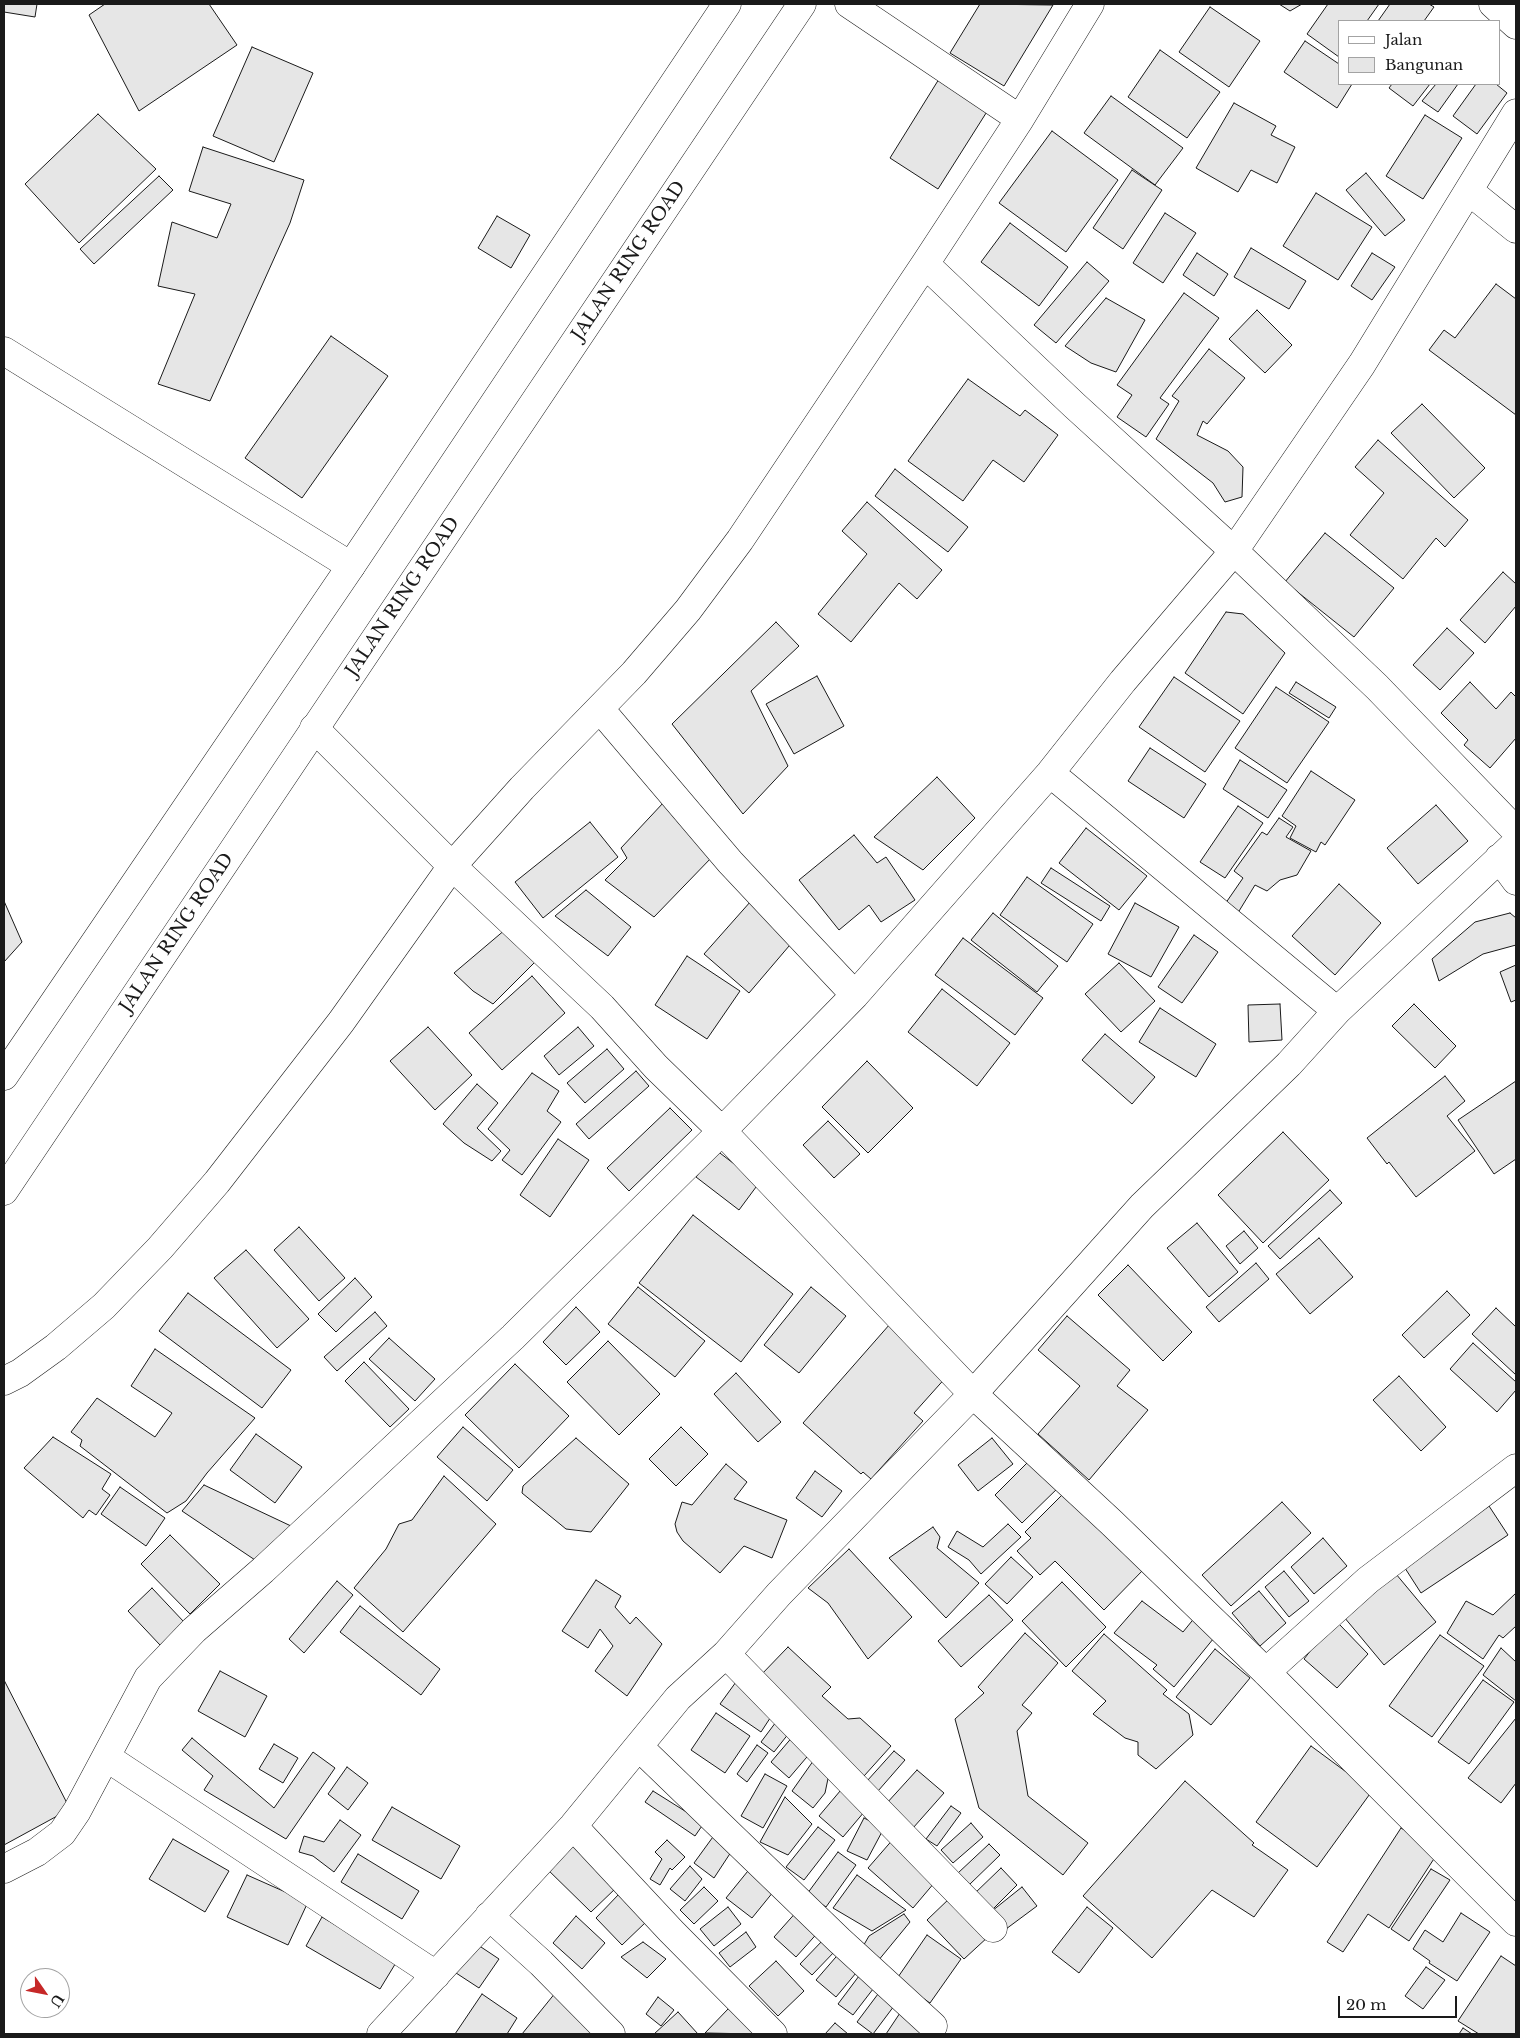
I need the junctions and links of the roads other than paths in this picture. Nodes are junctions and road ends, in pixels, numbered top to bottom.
1 (727, 4) edge
2 (802, 4) edge
3 (849, 4) edge
4 (1090, 4) edge
5 (1493, 4) edge
6 (1516, 25) edge
7 (1516, 113) edge
8 (1020, 119) junction
9 (1469, 191) junction
10 (1516, 229) edge
11 (925, 264) junction
12 (4, 351) edge
13 (1234, 551) junction
14 (351, 566) junction
15 (600, 709) junction
16 (314, 728) junction
17 (1050, 773) junction
18 (1516, 831) edge
19 (1508, 851) edge
20 (452, 866) junction
21 (1516, 881) edge
22 (855, 995) junction
23 (1337, 1011) junction
24 (4, 1076) edge
25 (722, 1131) junction
26 (4, 1191) edge
27 (4, 1381) edge
28 (973, 1394) junction
29 (1516, 1468) edge
30 (726, 1654) junction
31 (1266, 1672) junction
32 (639, 1747) junction
33 (106, 1757) junction
34 (573, 1826) junction
35 (4, 1869) edge
36 (489, 1916) junction
37 (1516, 1922) edge
38 (992, 1928) dead end
39 (436, 1975) junction
40 (932, 2026) dead end
41 (382, 2034) edge
42 (611, 2034) edge
43 (774, 2034) edge

1 - 14 main road
2 - 16 main road, JALAN RING ROAD
3 - 8 main road
4 - 8 main road
5 - 6 main road
7 - 9 main road
8 - 11 main road
9 - 10 main road
9 - 13 main road
11 - 13 main road
11 - 15 main road
12 - 14 main road
13 - 17 main road
13 - 18 main road
14 - 24 main road
15 - 20 main road
15 - 22 main road
16 - 20 main road
16 - 26 main road, JALAN RING ROAD
17 - 22 main road
17 - 23 main road
19 - 21 main road
19 - 23 main road
20 - 25 main road
20 - 27 main road
22 - 25 main road
23 - 28 main road
25 - 28 main road
25 - 33 main road
28 - 30 main road
28 - 31 main road
29 - 31 main road
30 - 32 main road
30 - 38 main road
31 - 37 main road
32 - 34 main road
32 - 40 main road
33 - 35 main road
33 - 39 main road
34 - 36 main road
34 - 43 main road
36 - 39 main road
36 - 42 main road
39 - 41 main road

